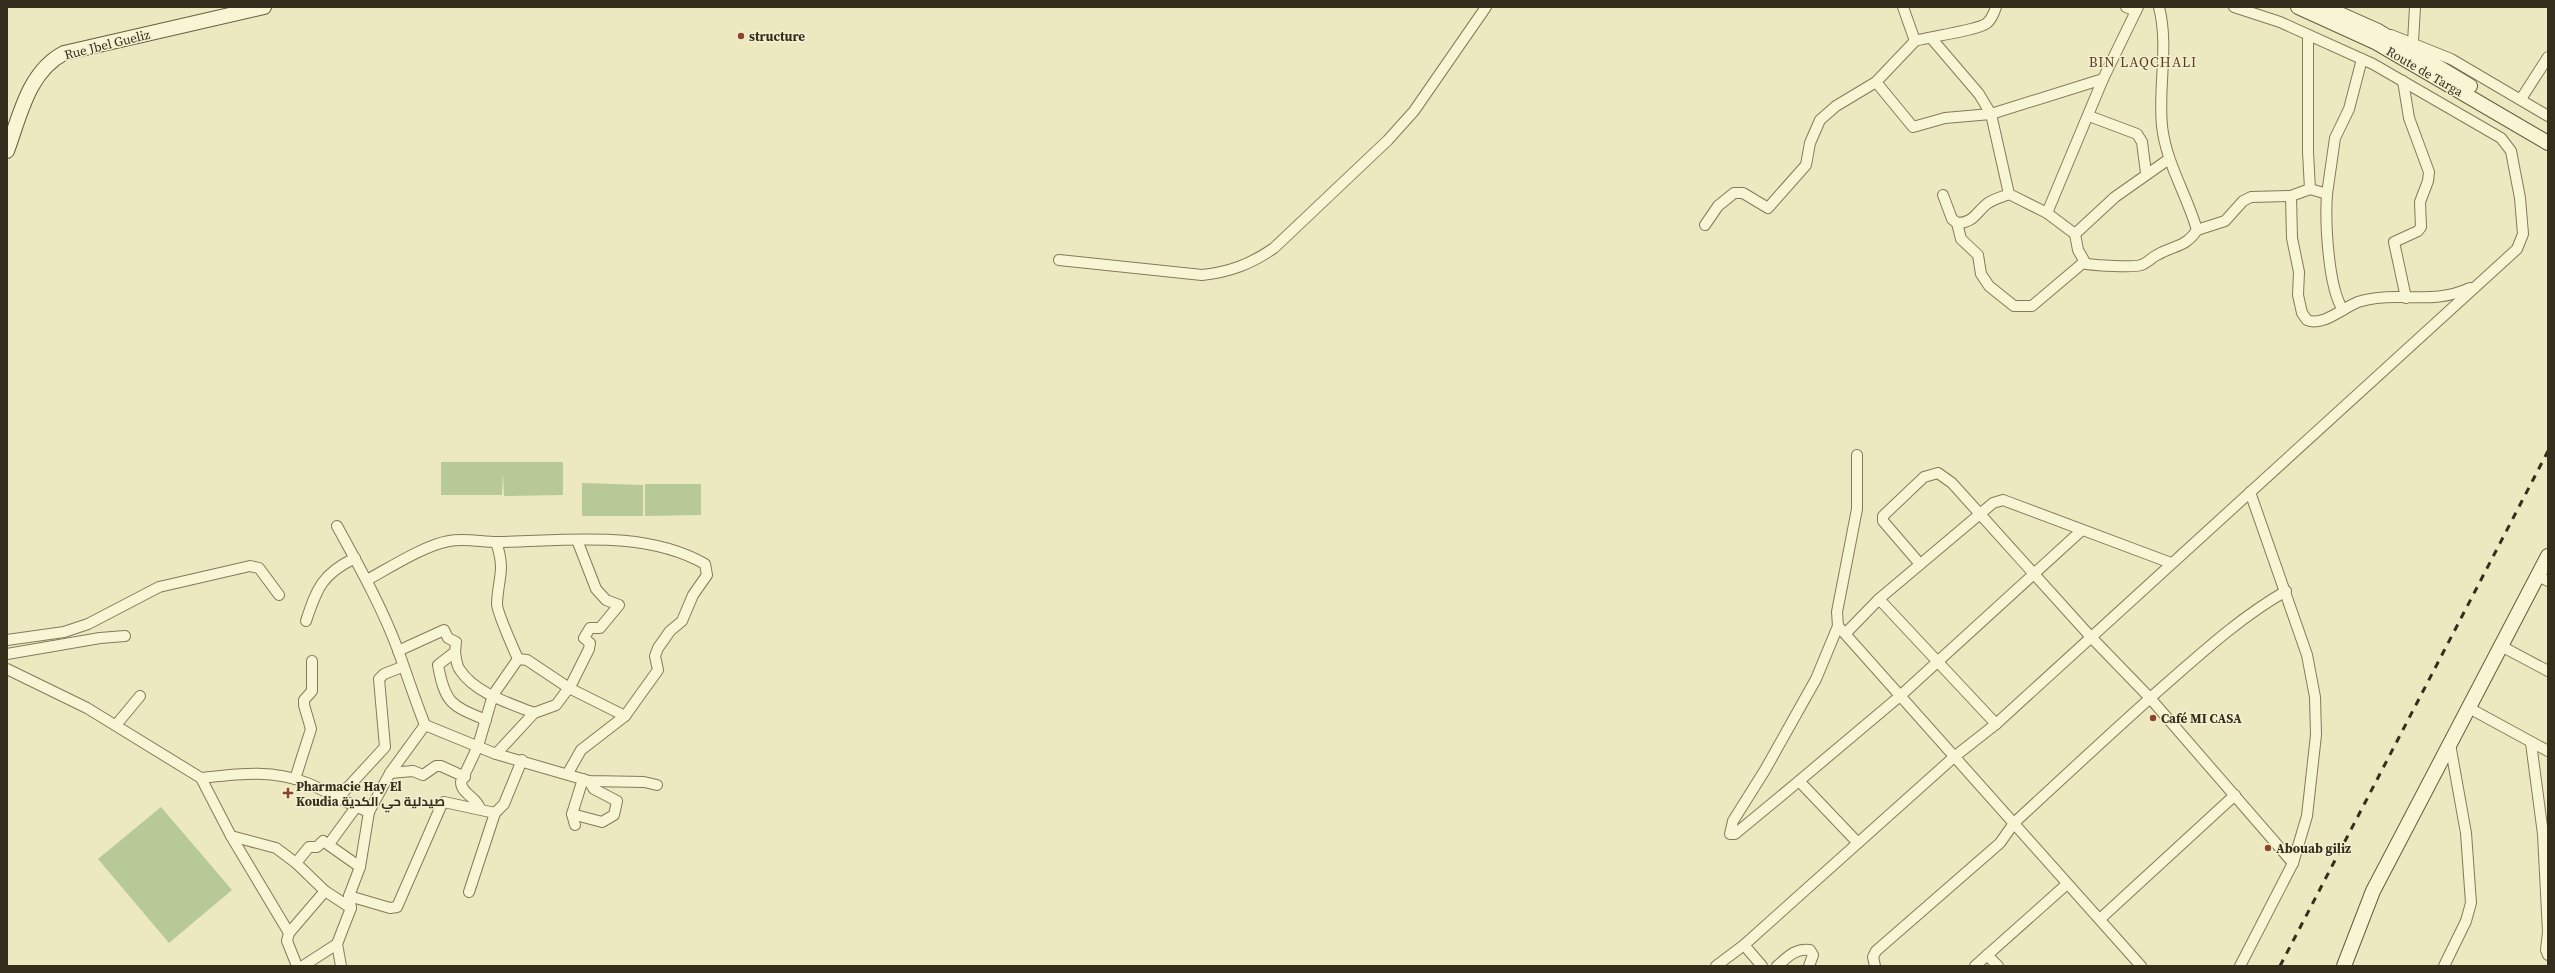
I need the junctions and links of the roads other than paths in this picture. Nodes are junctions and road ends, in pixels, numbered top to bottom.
1 (264, 7) edge
2 (1486, 7) edge
3 (1903, 7) edge
4 (1996, 7) edge
5 (2126, 7) edge
6 (2160, 7) edge
7 (2234, 7) edge
8 (2298, 7) edge
9 (2324, 7) edge
10 (2415, 7) edge
11 (2137, 9) edge
12 (2378, 31) junction
13 (2308, 35) junction
14 (1932, 39) junction
15 (1915, 41) junction
16 (2413, 42) junction
17 (2362, 60) junction
18 (2547, 60) edge
19 (2103, 80) junction
20 (2403, 81) junction
21 (1876, 82) junction
22 (2521, 99) junction
23 (1991, 114) junction
24 (2089, 116) junction
25 (2548, 116) edge
26 (2548, 132) edge
27 (2548, 142) edge
28 (7, 151) edge
29 (2169, 159) junction
30 (2146, 173) junction
31 (2310, 189) junction
32 (2009, 194) junction
33 (2327, 194) junction
34 (1943, 195) dead end
35 (2291, 196) junction
36 (2047, 213) junction
37 (1957, 223) junction
38 (1706, 225) dead end
39 (2197, 230) junction
40 (2075, 234) junction
41 (1059, 260) dead end
42 (2084, 262) junction
43 (2481, 282) junction
44 (2406, 298) junction
45 (2343, 310) junction
46 (1857, 455) dead end
47 (2250, 492) junction
48 (1981, 514) junction
49 (337, 526) dead end
50 (2082, 530) junction
51 (577, 540) junction
52 (496, 542) junction
53 (2548, 556) edge
54 (355, 558) junction
55 (2171, 563) junction
56 (1920, 564) junction
57 (2034, 575) junction
58 (2543, 579) edge
59 (367, 580) junction
60 (2286, 591) junction
61 (279, 595) dead end
62 (1879, 599) junction
63 (306, 621) dead end
64 (1838, 626) junction
65 (1846, 633) junction
66 (125, 636) dead end
67 (2090, 636) junction
68 (7, 640) edge
69 (2501, 646) junction
70 (398, 651) junction
71 (455, 652) junction
72 (7, 654) edge
73 (518, 659) junction
74 (312, 661) dead end
75 (1938, 662) junction
76 (402, 667) junction
77 (7, 668) edge
78 (2548, 671) edge
79 (568, 688) junction
80 (493, 695) junction
81 (140, 696) dead end
82 (1900, 696) junction
83 (2150, 698) junction
84 (2469, 708) junction
85 (534, 713) junction
86 (625, 716) junction
87 (486, 720) junction
88 (1996, 724) junction
89 (116, 725) junction
90 (425, 725) junction
91 (2531, 742) junction
92 (2450, 744) junction
93 (478, 746) junction
94 (2548, 751) edge
95 (496, 754) junction
96 (1954, 757) junction
97 (522, 760) junction
98 (390, 773) junction
99 (568, 773) junction
100 (465, 777) junction
101 (201, 778) junction
102 (295, 779) junction
103 (586, 780) junction
104 (1799, 781) junction
105 (657, 785) dead end
106 (2235, 795) junction
107 (338, 798) junction
108 (356, 807) junction
109 (480, 809) junction
110 (369, 812) junction
111 (495, 814) junction
112 (572, 814) junction
113 (2014, 823) junction
114 (575, 825) dead end
115 (231, 836) junction
116 (2545, 836) edge
117 (1858, 843) junction
118 (329, 844) junction
119 (296, 863) junction
120 (2293, 863) junction
121 (360, 867) junction
122 (2067, 884) junction
123 (325, 890) junction
124 (469, 892) dead end
125 (349, 896) junction
126 (351, 908) junction
127 (2100, 919) junction
128 (2548, 932) edge
129 (289, 933) junction
130 (336, 944) junction
131 (1744, 945) junction
132 (1987, 955) junction
133 (2548, 955) edge
134 (297, 966) edge
135 (303, 966) edge
136 (342, 966) edge
137 (1716, 966) edge
138 (1762, 966) edge
139 (1777, 966) edge
140 (1809, 966) edge
141 (1875, 966) edge
142 (1975, 966) edge
143 (1998, 966) edge
144 (2141, 966) edge
145 (2240, 966) edge
146 (2344, 966) edge
147 (2444, 966) edge

1 - 28 street, Rue Jbel Gueliz
2 - 41 street
3 - 15 street
4 - 14 street
5 - 11 street
6 - 29 street
7 - 13 street
8 - 27 street, Route de Targa
9 - 12 street, Route de Targa
10 - 16 street
11 - 19 street
12 - 16 street
12 - 26 street, Route de Targa
13 - 17 street
13 - 31 street
14 - 15 street
14 - 23 street
15 - 21 street
16 - 22 street
17 - 20 street
17 - 33 street
18 - 22 street
19 - 23 street
19 - 24 street
20 - 43 street
20 - 44 street
21 - 23 street
21 - 38 street
22 - 25 street
23 - 32 street
24 - 30 street
24 - 36 street
29 - 30 street
29 - 39 street
30 - 40 street
31 - 33 street
31 - 35 street
32 - 36 street
32 - 37 street
33 - 45 street
34 - 37 street
35 - 39 street
35 - 45 street
36 - 40 street
37 - 42 street
39 - 42 street
40 - 42 street
43 - 44 street
43 - 47 street
44 - 45 street
46 - 64 street
47 - 55 street
47 - 60 street
48 - 50 street
48 - 56 street
48 - 56 street
48 - 57 street
49 - 54 street
50 - 55 street
50 - 57 street
51 - 52 street
51 - 79 street
51 - 86 street
52 - 59 street
52 - 73 street
53 - 58 street
54 - 59 street
54 - 63 street
55 - 67 street
56 - 62 street
57 - 67 street
57 - 75 street
58 - 69 street
59 - 70 street
60 - 83 street
60 - 120 street
61 - 68 street
62 - 65 street
62 - 75 street
64 - 65 street
64 - 104 street
65 - 82 street
66 - 72 street
67 - 83 street
67 - 88 street
69 - 78 street
69 - 84 street
70 - 71 street
70 - 76 street
71 - 80 street
71 - 87 street
73 - 79 street
73 - 80 street
74 - 102 street
75 - 82 street
75 - 88 street
76 - 90 street
76 - 107 street
77 - 89 street
79 - 85 street
79 - 86 street
80 - 85 street
80 - 87 street
81 - 89 street
82 - 96 street
82 - 104 street
83 - 106 street
83 - 113 street
84 - 91 street
84 - 92 street
85 - 95 street
86 - 99 street
87 - 93 street
88 - 96 street
89 - 101 street
90 - 93 street
90 - 98 street
91 - 94 street
91 - 116 street
92 - 146 street
92 - 147 street
93 - 95 street
93 - 100 street
95 - 97 street
96 - 113 street
96 - 117 street
97 - 99 street
97 - 111 street
98 - 100 street
98 - 110 street
99 - 103 street
100 - 109 street
101 - 102 street
101 - 115 street
102 - 107 street
103 - 105 street
103 - 112 street
103 - 112 street
104 - 117 street
106 - 120 street
106 - 127 street
107 - 108 street
108 - 110 street
108 - 118 street
109 - 111 street
109 - 125 street
110 - 121 street
111 - 124 street
112 - 114 street
113 - 122 street
113 - 141 street
115 - 119 street
115 - 129 street
116 - 128 street
117 - 131 street
118 - 119 street
118 - 121 street
119 - 123 street
120 - 145 street
121 - 125 street
122 - 127 street
122 - 132 street
123 - 126 street
123 - 129 street
125 - 126 street
126 - 130 street
127 - 144 street
128 - 133 street
129 - 134 street
130 - 135 street
130 - 136 street
131 - 137 street
131 - 138 street
132 - 142 street
132 - 143 street
139 - 140 street

